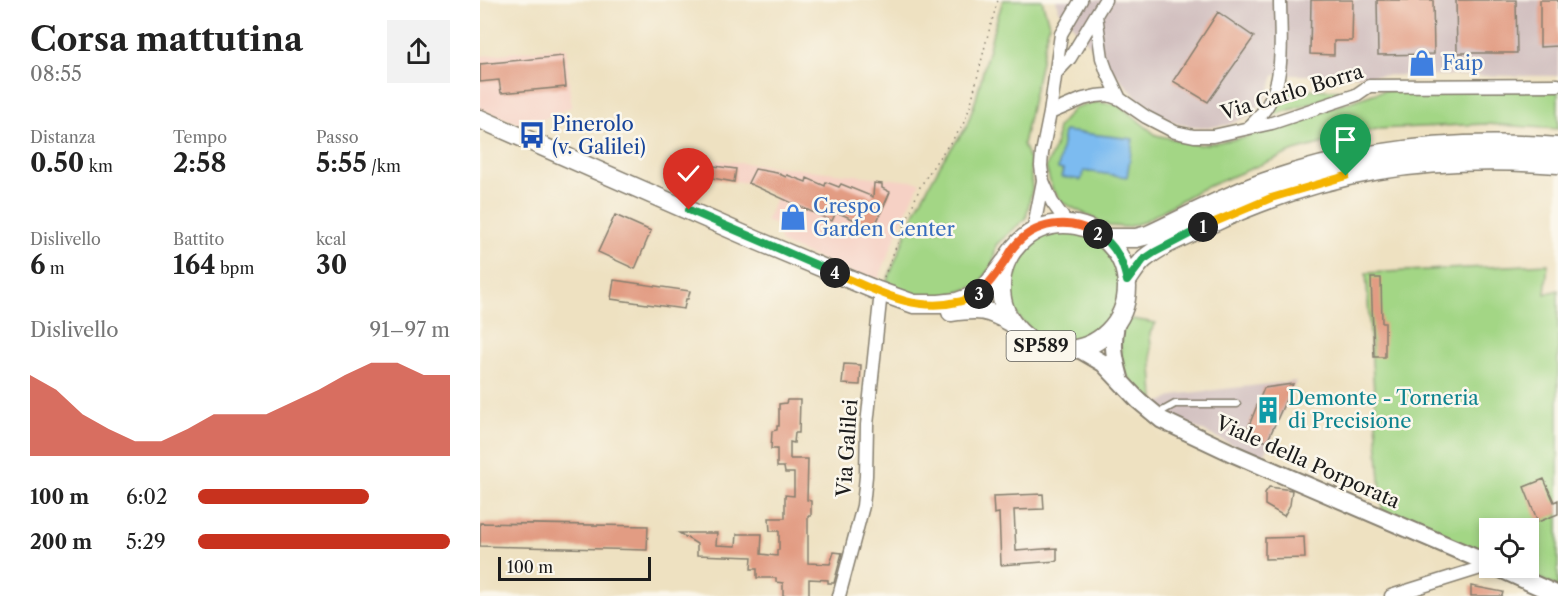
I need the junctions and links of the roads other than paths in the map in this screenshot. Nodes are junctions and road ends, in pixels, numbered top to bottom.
1 (1081, 0) edge
2 (1280, 0) edge
3 (1102, 1) edge
4 (1096, 15) junction
5 (1055, 74) junction
6 (1558, 85) edge
7 (1120, 99) junction
8 (1050, 114) junction
9 (480, 119) edge
10 (1248, 128) junction
11 (480, 129) edge
12 (1558, 147) edge
13 (1558, 164) edge
14 (1043, 181) junction
15 (1067, 223) junction
16 (1033, 231) junction
17 (1105, 238) junction
18 (1005, 262) junction
19 (1127, 281) junction
20 (879, 296) junction
21 (1012, 323) junction
22 (1116, 324) junction
23 (1079, 348) junction
24 (1121, 381) junction
25 (1237, 404) dead end
26 (1156, 415) junction
27 (1479, 560) edge
28 (1479, 568) edge
29 (1520, 578) edge
30 (1558, 595) edge
31 (839, 596) edge
32 (1391, 596) edge

1 - 5 street
2 - 10 street
3 - 4 street
4 - 5 street
4 - 7 street, Via Carlo Borra
5 - 8 street
6 - 10 street, Via Carlo Borra
7 - 8 street
7 - 10 street, Via Carlo Borra
8 - 14 street
9 - 20 main road, SP589
11 - 20 main road, SP589
12 - 17 main road, SP589
13 - 19 main road
14 - 15 street
14 - 16 street
15 - 16 main road, SP589
15 - 17 main road, SP589
16 - 18 main road, SP589
17 - 19 main road, SP589
18 - 20 main road, SP589
18 - 21 main road, SP589
19 - 22 main road, SP589
20 - 21 main road, SP589
20 - 31 street, Via Galilei
21 - 23 main road, SP589
22 - 23 main road, SP589
22 - 24 street
23 - 24 street, Viale della Porporata
24 - 26 street, Viale della Porporata
25 - 26 lane
26 - 27 street, Viale della Porporata
28 - 32 street
29 - 30 street

